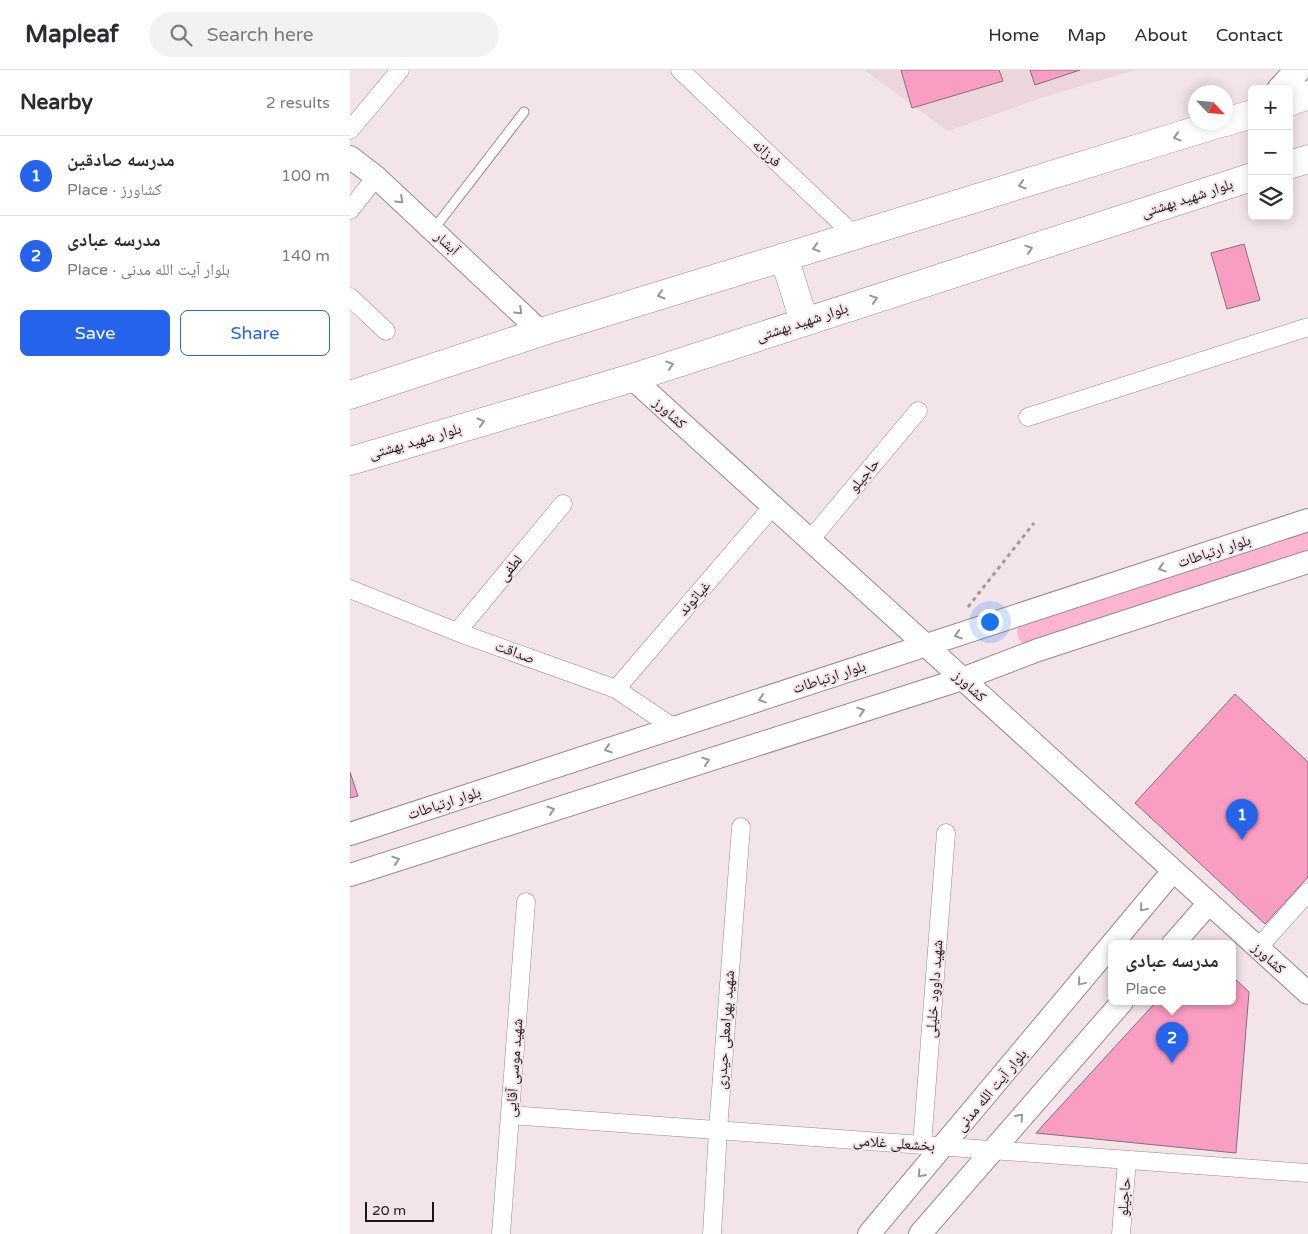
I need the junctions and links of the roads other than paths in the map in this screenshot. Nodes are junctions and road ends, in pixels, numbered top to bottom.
1 (400, 70) edge
2 (680, 70) edge
3 (1298, 70) edge
4 (1284, 85) edge
5 (1308, 95) edge
6 (1293, 101) edge
7 (524, 112) dead end
8 (1248, 115) edge
9 (1233, 120) edge
10 (350, 130) edge
11 (1199, 130) edge
12 (350, 157) edge
13 (1308, 159) edge
14 (1293, 164) edge
15 (376, 178) junction
16 (1248, 178) edge
17 (350, 210) edge
18 (433, 230) junction
19 (855, 236) junction
20 (784, 257) junction
21 (350, 297) edge
22 (804, 321) junction
23 (1308, 327) edge
24 (386, 331) dead end
25 (541, 332) junction
26 (632, 378) junction
27 (350, 395) edge
28 (918, 411) dead end
29 (1028, 417) dead end
30 (350, 460) edge
31 (563, 504) dead end
32 (772, 506) junction
33 (1308, 520) edge
34 (810, 540) junction
35 (1308, 562) edge
36 (350, 589) edge
37 (457, 632) junction
38 (925, 645) junction
39 (962, 679) junction
40 (616, 689) junction
41 (674, 728) junction
42 (741, 827) dead end
43 (946, 833) dead end
44 (350, 834) edge
45 (1173, 871) junction
46 (350, 875) edge
47 (1308, 892) edge
48 (526, 902) dead end
49 (1209, 903) junction
50 (1115, 940) edge
51 (1177, 940) edge
52 (1258, 948) junction
53 (1108, 949) edge
54 (1308, 994) edge
55 (1119, 1005) edge
56 (510, 1115) junction
57 (718, 1130) junction
58 (922, 1145) junction
59 (944, 1147) junction
60 (992, 1150) junction
61 (1127, 1160) junction
62 (1308, 1173) edge
63 (501, 1234) edge
64 (712, 1234) edge
65 (870, 1234) edge
66 (920, 1234) edge
67 (1121, 1234) edge

1 - 10 street
2 - 19 street, فرزانه
3 - 4 main road
5 - 6 main road
7 - 18 lane
8 - 9 main road
11 -> 19 main road
12 - 15 street, آبشار
13 - 14 main road
15 - 17 street
15 -> 18 street, آبشار
22 -> 16 main road, بلوار شهید بهشتی
18 -> 25 street, آبشار
19 -> 20 main road
20 - 22 main road
20 -> 25 main road
21 - 24 street
26 -> 22 main road, بلوار شهید بهشتی
23 - 29 street
25 - 27 main road
30 -> 26 main road, بلوار شهید بهشتی
26 - 32 street, کشاورز
28 - 34 street, حاجیلو
31 - 37 street, لطفی
32 - 34 street, کشاورز
32 - 40 street, غیاثوند
33 -> 38 street, بلوار ارتباطات
34 - 38 street, کشاورز
35 - 39 street
36 - 37 street, صداقت
37 - 40 street, صداقت
38 - 39 street, کشاورز
38 -> 41 street, بلوار ارتباطات
39 - 45 street, کشاورز
46 -> 39 street
40 - 41 street, صداقت
41 -> 44 street, بلوار ارتباطات
42 - 57 street, شهید بهرامعلی حیدری
43 - 58 street, شهید داوود خلیلی
45 - 49 street, کشاورز
45 -> 50 street, بلوار آیت الله مدنی
47 - 52 street
48 - 56 street, شهید موسی آقایی
49 - 51 street
49 - 52 street, کشاورز
52 - 54 street, کشاورز
53 -> 59 street, بلوار آیت الله مدنی
60 -> 55 street
56 - 57 street, بخشعلی غلامی
56 - 63 street, شهید موسی آقایی
57 - 58 street, بخشعلی غلامی
57 - 64 street, شهید بهرامعلی حیدری
58 - 59 street, بخشعلی غلامی
59 - 60 street, بخشعلی غلامی
59 -> 65 street, بلوار آیت الله مدنی
60 - 61 street, بخشعلی غلامی
60 - 66 street
61 - 62 street, بخشعلی غلامی
61 - 67 street, حاجیلو

